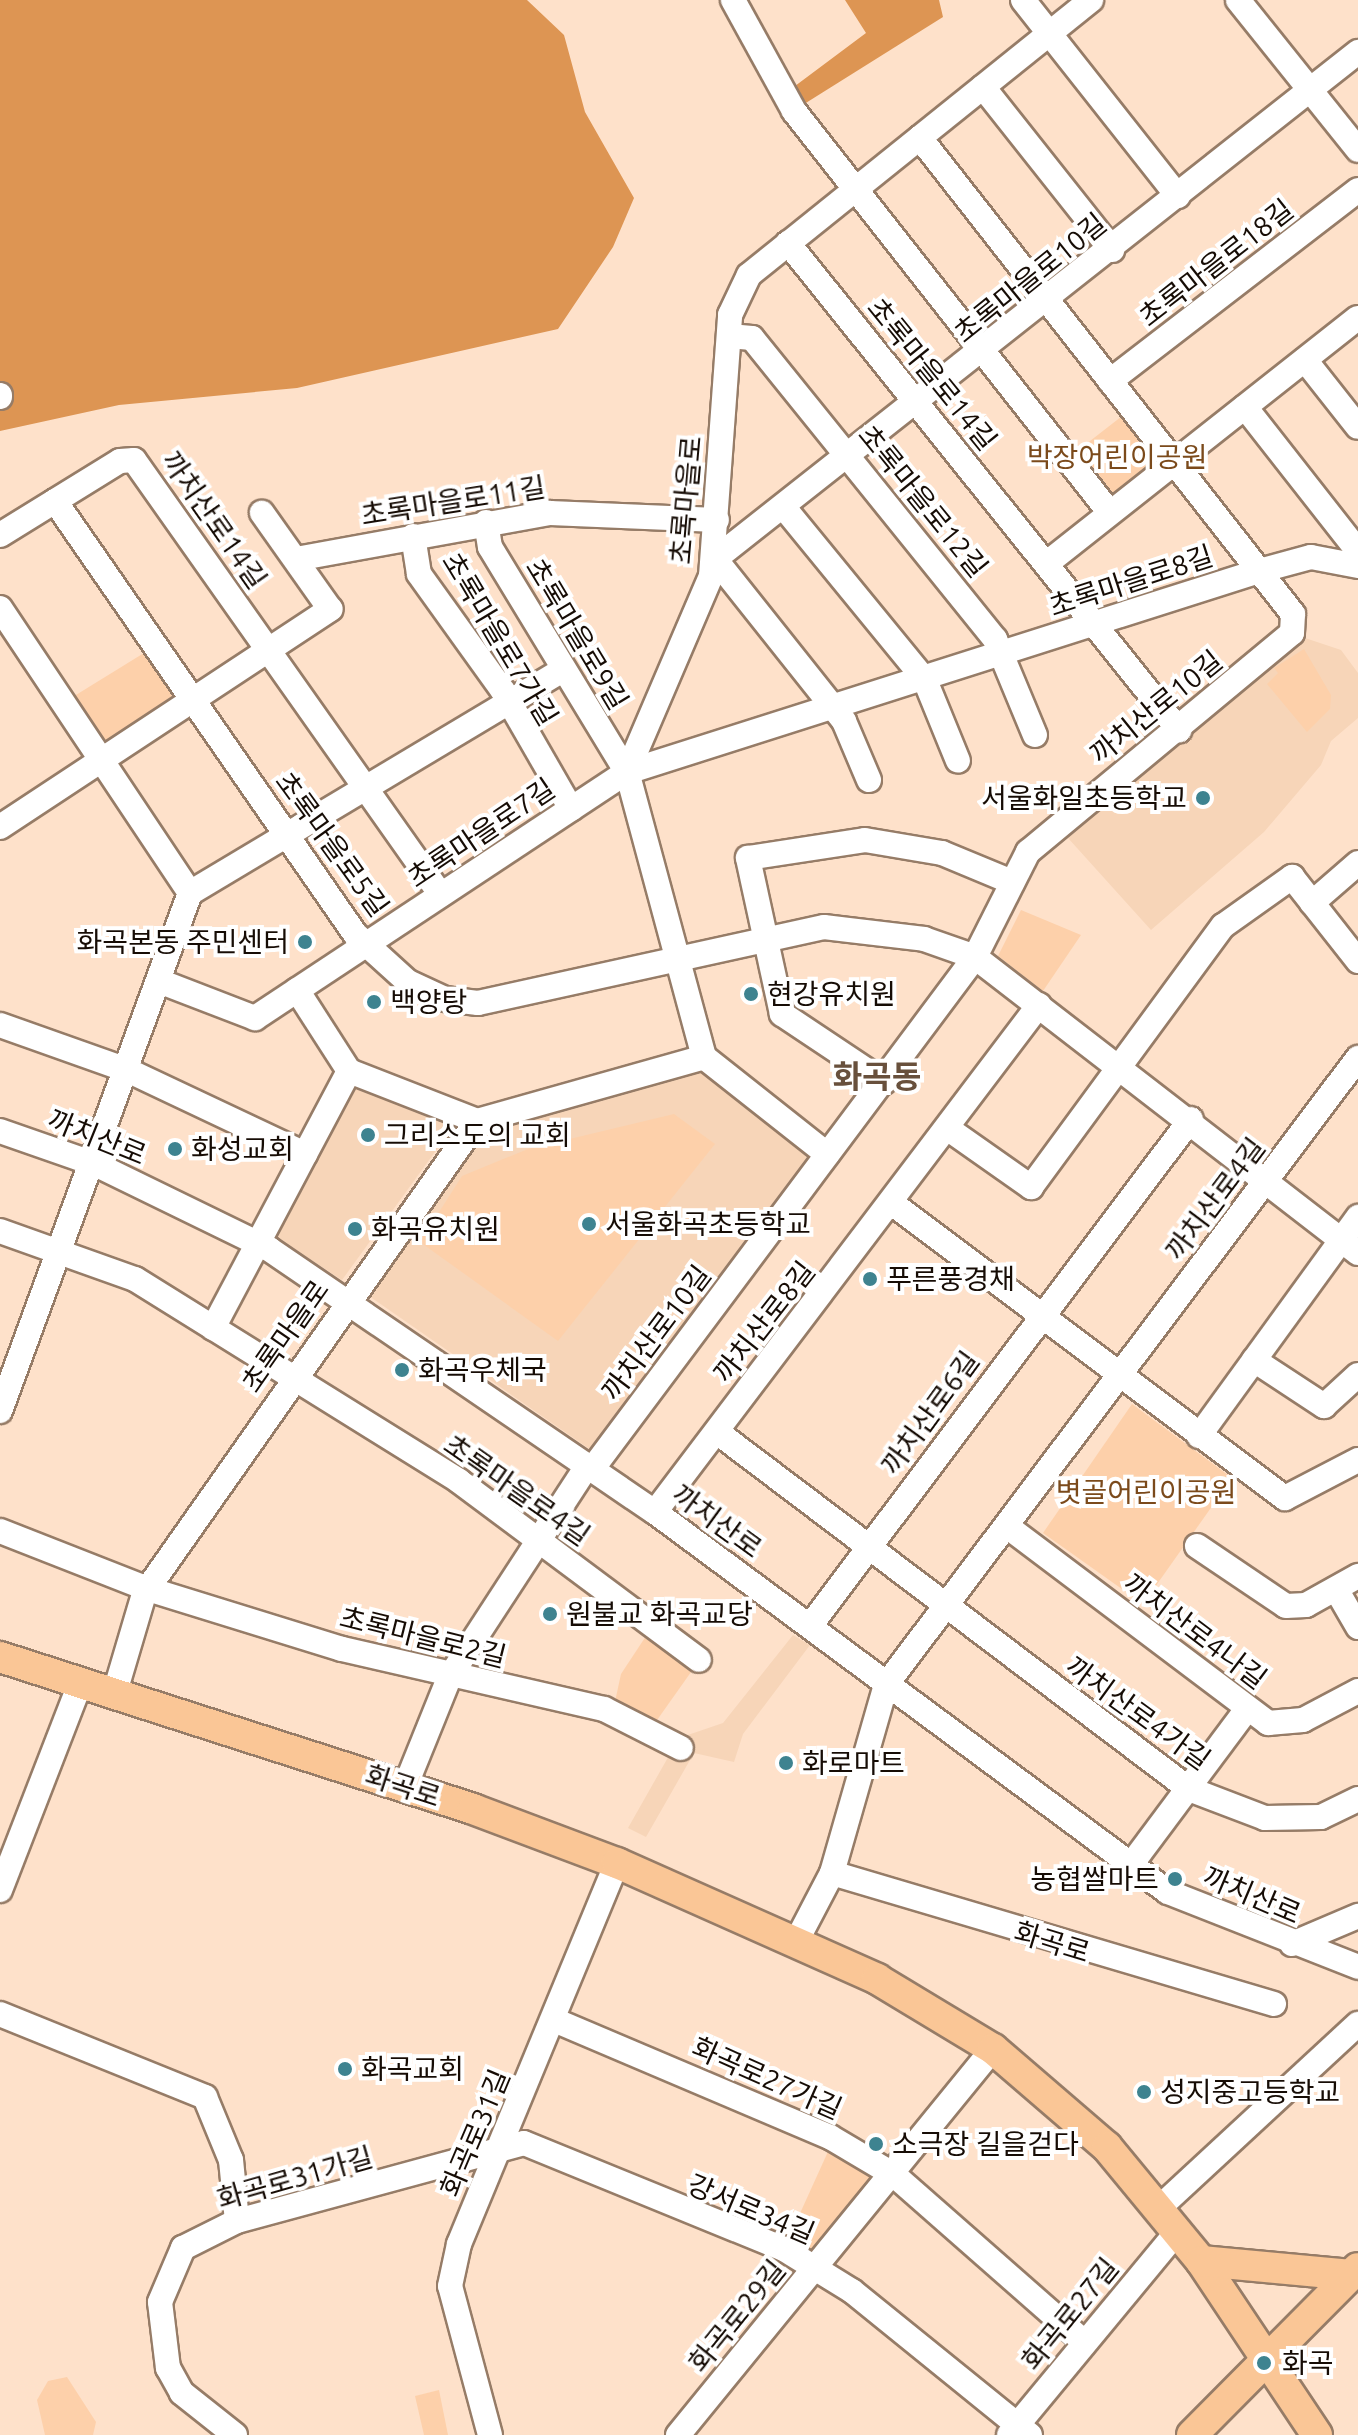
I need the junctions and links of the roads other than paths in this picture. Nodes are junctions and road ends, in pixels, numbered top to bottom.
1 (733, 0) edge
2 (1023, 0) edge
3 (1091, 0) edge
4 (1249, 4) edge
5 (1049, 34) junction
6 (1358, 52) edge
7 (983, 87) junction
8 (1310, 90) junction
9 (920, 138) junction
10 (1358, 150) edge
11 (854, 190) junction
12 (1358, 190) edge
13 (1178, 196) junction
14 (788, 243) junction
15 (1112, 250) junction
16 (1048, 301) junction
17 (1358, 318) edge
18 (729, 336) junction
19 (984, 353) junction
20 (1305, 360) junction
21 (1110, 381) junction
22 (918, 406) junction
23 (1245, 407) junction
24 (1358, 427) edge
25 (851, 459) junction
26 (1174, 463) junction
27 (55, 501) junction
28 (786, 510) junction
29 (262, 513) dead end
30 (1110, 513) junction
31 (717, 520) junction
32 (486, 522) junction
33 (0, 535) edge
34 (413, 536) junction
35 (1358, 551) edge
36 (296, 559) junction
37 (715, 559) junction
38 (1046, 564) junction
39 (1358, 566) edge
40 (1259, 571) junction
41 (0, 608) edge
42 (1095, 625) junction
43 (270, 650) junction
44 (1004, 654) junction
45 (561, 671) junction
46 (925, 680) junction
47 (194, 702) junction
48 (508, 703) junction
49 (835, 709) junction
50 (1179, 730) junction
51 (1035, 735) dead end
52 (103, 761) junction
53 (958, 761) dead end
54 (627, 772) junction
55 (869, 780) dead end
56 (367, 788) junction
57 (571, 809) junction
58 (0, 827) edge
59 (287, 835) junction
60 (1358, 863) edge
61 (1012, 882) junction
62 (190, 893) junction
63 (441, 895) junction
64 (1312, 903) junction
65 (764, 940) junction
66 (368, 943) junction
67 (975, 957) junction
68 (678, 960) junction
69 (1358, 961) edge
70 (159, 981) junction
71 (297, 990) junction
72 (1039, 1005) junction
73 (0, 1025) edge
74 (704, 1057) junction
75 (1358, 1058) edge
76 (1120, 1066) junction
77 (127, 1070) junction
78 (349, 1071) junction
79 (884, 1082) junction
80 (1191, 1119) junction
81 (477, 1121) junction
82 (947, 1128) junction
83 (0, 1131) edge
84 (305, 1154) junction
85 (827, 1154) junction
86 (95, 1164) junction
87 (1269, 1178) junction
88 (893, 1204) junction
89 (1358, 1217) edge
90 (0, 1231) edge
91 (257, 1243) junction
92 (1350, 1246) edge
93 (61, 1252) junction
94 (346, 1301) junction
95 (1040, 1315) junction
96 (213, 1328) junction
97 (1254, 1360) junction
98 (1358, 1375) edge
99 (1119, 1376) junction
100 (293, 1379) junction
101 (0, 1411) edge
102 (717, 1432) junction
103 (1199, 1436) junction
104 (1358, 1460) edge
105 (591, 1466) junction
106 (655, 1512) junction
107 (1008, 1527) junction
108 (0, 1531) edge
109 (537, 1540) junction
110 (1197, 1546) dead end
111 (868, 1547) junction
112 (1358, 1576) edge
113 (148, 1589) junction
114 (1336, 1589) junction
115 (947, 1607) junction
116 (810, 1626) junction
117 (1358, 1627) edge
118 (0, 1657) edge
119 (699, 1660) dead end
120 (449, 1678) junction
121 (81, 1681) junction
122 (886, 1685) junction
123 (1358, 1691) edge
124 (115, 1692) junction
125 (1247, 1709) junction
126 (681, 1748) dead end
127 (405, 1787) junction
128 (1189, 1789) junction
129 (1358, 1799) edge
130 (617, 1863) junction
131 (1130, 1866) junction
132 (832, 1873) junction
133 (0, 1890) edge
134 (1358, 1916) edge
135 (796, 1942) junction
136 (1292, 1944) junction
137 (1358, 1967) edge
138 (1274, 2004) dead end
139 (0, 2014) edge
140 (554, 2020) junction
141 (1358, 2024) edge
142 (993, 2049) junction
143 (502, 2152) junction
144 (894, 2175) junction
145 (1168, 2219) junction
146 (237, 2221) junction
147 (1201, 2261) junction
148 (815, 2269) junction
149 (1354, 2272) edge
150 (1085, 2343) junction
151 (1269, 2355) junction
152 (1019, 2432) edge
153 (235, 2435) edge
154 (490, 2435) edge
155 (678, 2435) edge
156 (1192, 2435) edge
157 (1317, 2435) edge

1 - 11 street
2 - 5 street
3 - 5 street, 초록마을로
4 - 8 street
5 - 7 street, 초록마을로
5 - 13 street
6 - 8 street, 초록마을로10길
7 - 9 street, 초록마을로
7 - 15 street
8 - 10 street
8 - 13 street, 초록마을로10길
9 - 11 street, 초록마을로
9 - 16 street
11 - 14 street, 초록마을로
11 - 19 street
12 - 21 street, 초록마을로18길
13 - 15 street, 초록마을로10길
14 - 18 street, 초록마을로
14 - 22 street, 초록마을로14길
15 - 16 street, 초록마을로10길
16 - 19 street, 초록마을로10길
16 - 21 street
17 - 20 street
18 - 25 street, 초록마을로12길
18 - 31 street, 초록마을로
19 - 22 street, 초록마을로10길
19 - 30 street
20 - 23 street
20 - 24 street
21 - 26 street
22 - 25 street, 초록마을로10길
22 - 38 street, 초록마을로14길
23 - 26 street
23 - 35 street
25 - 28 street, 초록마을로10길
25 - 44 street, 초록마을로12길
26 - 30 street
26 - 40 street
27 - 33 street, 까치산로14길
27 - 43 street, 까치산로14길
27 - 47 street
28 - 37 street, 초록마을로10길
28 - 46 street
29 - 36 street, 까치산로14길
30 - 38 street
31 - 32 street, 초록마을로11길
31 - 37 street, 초록마을로
32 - 34 street, 초록마을로11길
32 - 45 street, 초록마을로9길
34 - 36 street, 초록마을로11길
34 - 48 street, 초록마을로7가길
36 - 43 street, 까치산로14길
37 - 49 street
37 - 54 street, 초록마을로
38 - 42 street, 초록마을로14길
39 - 40 street, 초록마을로8길
40 - 42 street, 초록마을로8길
40 - 50 street, 까치산로10길
41 - 52 street
42 - 44 street, 초록마을로8길
42 - 50 street, 초록마을로14길
43 - 47 street, 까치산로14길
43 - 56 street
44 - 46 street, 초록마을로8길
44 - 51 street, 초록마을로12길
45 - 48 street
45 - 54 street, 초록마을로9길
46 - 49 street, 초록마을로8길
46 - 53 street
47 - 52 street, 까치산로14길
47 - 59 street, 초록마을로5길
48 - 56 street
48 - 57 street, 초록마을로7가길
49 - 54 street, 초록마을로8길
49 - 55 street
50 - 61 street, 까치산로10길
52 - 58 street, 까치산로14길
52 - 62 street
54 - 57 street, 초록마을로7길
54 - 68 street
56 - 59 street
56 - 63 street
57 - 63 street, 초록마을로7길
59 - 62 street
59 - 66 street, 초록마을로5길
60 - 64 street
61 - 65 street
61 - 67 street, 까치산로10길
62 - 70 street
63 - 66 street, 초록마을로7길
64 - 69 street
64 - 76 street
65 - 67 street, 초록마을로5길
65 - 68 street, 초록마을로5길
65 - 79 street
66 - 68 street, 초록마을로5길
66 - 71 street, 초록마을로7길
67 - 72 street
67 - 79 street, 까치산로10길
68 - 74 street
70 - 71 street, 초록마을로7길
70 - 77 street
71 - 78 street
72 - 76 street
72 - 82 street, 까치산로8길
73 - 77 street
74 - 81 street
74 - 85 street
75 - 87 street, 까치산로4길
76 - 80 street
76 - 82 street
77 - 84 street
77 - 86 street
78 - 81 street
78 - 84 street
79 - 85 street, 까치산로10길
80 - 87 street
80 - 95 street, 까치산로6길
81 - 94 street, 초록마을로
82 - 88 street, 까치산로8길
83 - 86 street, 까치산로
84 - 91 street
85 - 105 street, 까치산로10길
86 - 91 street, 까치산로
86 - 93 street
87 - 92 street
87 - 99 street, 까치산로4길
88 - 95 street
88 - 102 street, 까치산로8길
89 - 92 street
90 - 93 street, 초록마을로4길
91 - 94 street, 까치산로
91 - 96 street
92 - 97 street
93 - 96 street, 초록마을로4길
93 - 101 street
94 - 100 street, 초록마을로
94 - 105 street, 까치산로
95 - 99 street
95 - 111 street, 까치산로6길
96 - 100 street, 초록마을로4길
97 - 98 street
97 - 103 street
99 - 103 street
99 - 107 street, 까치산로4길
100 - 109 street, 초록마을로4길
100 - 113 street, 초록마을로
102 - 106 street, 까치산로8길
102 - 111 street
103 - 104 street
105 - 106 street, 까치산로
105 - 109 street, 까치산로10길
106 - 116 street, 까치산로
107 - 115 street, 까치산로4길
107 - 125 street, 까치산로4나길
108 - 113 street
109 - 119 street, 초록마을로4길
109 - 120 street, 까치산로10길
110 - 114 street
111 - 115 street
111 - 116 street, 까치산로6길
112 - 114 street
113 - 120 street, 초록마을로2길
113 - 124 street, 초록마을로
114 - 117 street
115 - 122 street, 까치산로4길
115 - 128 street, 까치산로4가길
116 - 122 street, 까치산로
118 - 121 main road, 화곡로
120 - 126 street, 초록마을로2길
120 - 127 street, 까치산로10길
121 - 124 main road, 화곡로
121 - 133 street
122 - 131 street, 까치산로
122 - 132 street
123 - 125 street, 까치산로4나길
124 - 127 main road, 화곡로
125 - 128 street
127 - 130 main road, 화곡로
128 - 129 street, 까치산로4가길
128 - 131 street
130 - 135 main road, 화곡로
130 - 140 street, 화곡로31길
131 - 136 street, 까치산로
132 - 135 street
132 - 138 street, 화곡로
134 - 136 street
135 - 142 main road, 화곡로
136 - 137 street, 까치산로
139 - 146 street
140 - 143 street, 화곡로31길
140 - 144 street, 화곡로27가길
141 - 145 street
142 - 144 street, 화곡로29길
142 - 145 main road, 화곡로
143 - 146 street, 화곡로31가길
143 - 148 street, 강서로34길
143 - 154 street, 화곡로31길
144 - 148 street, 화곡로29길
144 - 150 street, 화곡로27가길
145 - 147 main road, 화곡로
145 - 150 street, 화곡로27길
146 - 153 street, 화곡로31가길
147 - 149 main road
147 - 151 main road, 화곡로
148 - 152 street, 강서로34길
148 - 155 street, 화곡로29길
149 - 151 main road
150 - 152 street, 화곡로27길
151 - 156 main road
151 - 157 main road, 화곡로

